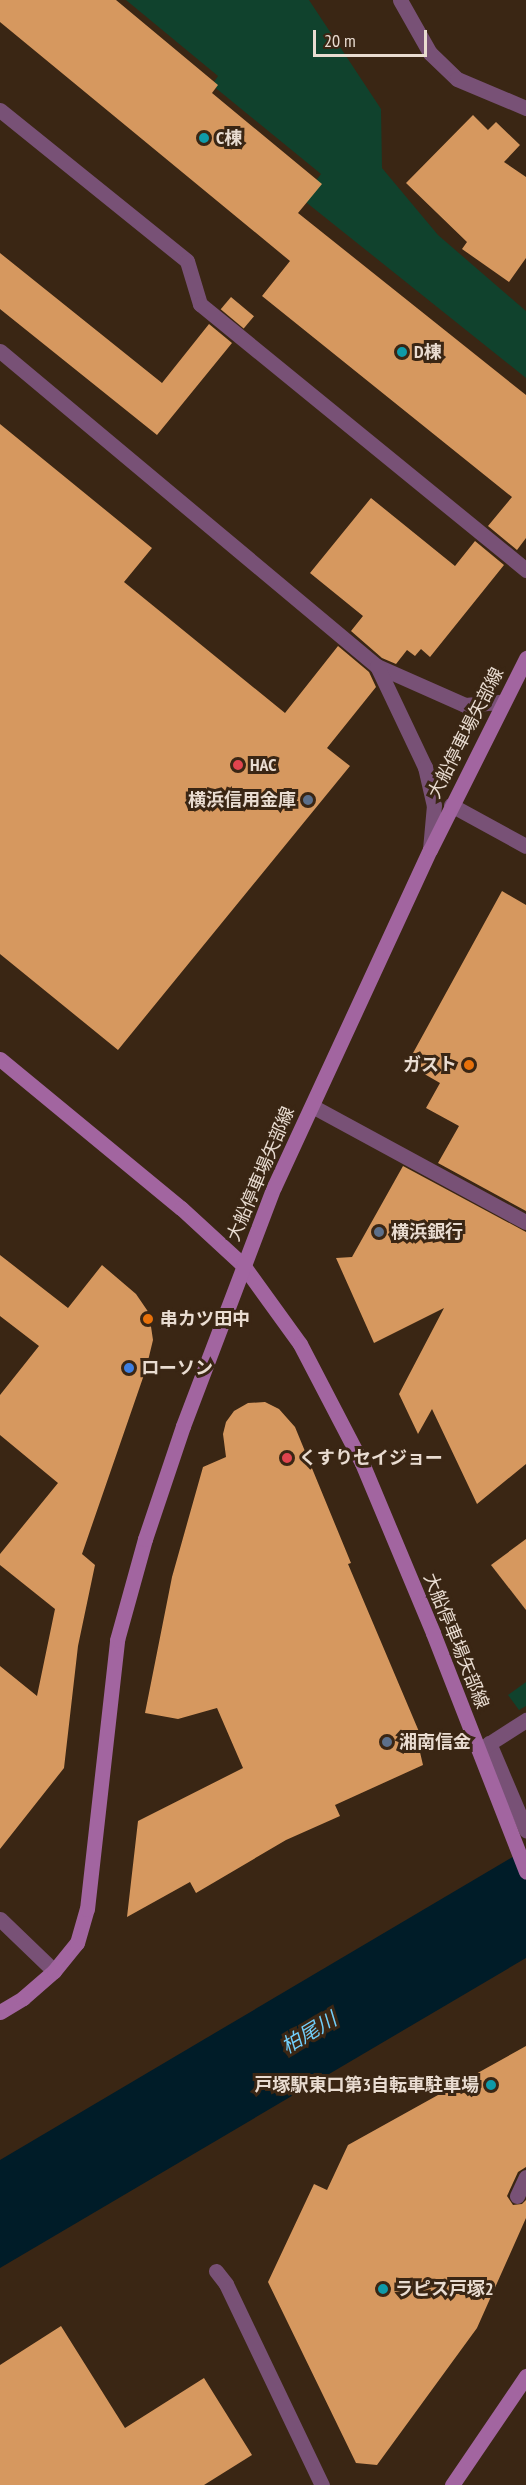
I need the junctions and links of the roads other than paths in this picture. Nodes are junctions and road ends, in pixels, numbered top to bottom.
1 (400, 0) edge
2 (526, 108) edge
3 (0, 110) edge
4 (0, 351) edge
5 (526, 570) edge
6 (526, 658) edge
7 (377, 666) junction
8 (502, 702) junction
9 (451, 805) junction
10 (526, 846) edge
11 (430, 850) junction
12 (0, 1059) edge
13 (312, 1106) junction
14 (526, 1222) edge
15 (243, 1265) junction
16 (526, 1720) edge
17 (484, 1746) junction
18 (526, 1830) edge
19 (526, 1872) edge
20 (0, 1919) edge
21 (54, 1971) junction
22 (0, 2012) edge
23 (526, 2177) edge
24 (517, 2196) dead end
25 (216, 2271) dead end
26 (526, 2376) edge
27 (314, 2483) edge
28 (452, 2485) edge

1 - 2 street
3 - 5 street
4 - 7 street
6 - 8 main road, 大船停車場矢部線
7 - 8 street
7 - 11 street
8 - 9 main road, 大船停車場矢部線
9 - 10 street
9 - 11 main road, 大船停車場矢部線
11 - 13 main road, 大船停車場矢部線
12 - 15 main road
13 - 14 street
13 - 15 main road, 大船停車場矢部線
15 - 17 main road, 大船停車場矢部線
15 - 21 main road
16 - 17 street
17 - 18 street
17 - 19 main road, 大船停車場矢部線
20 - 21 street
21 - 22 main road
23 - 24 street
25 - 27 street
26 - 28 main road

